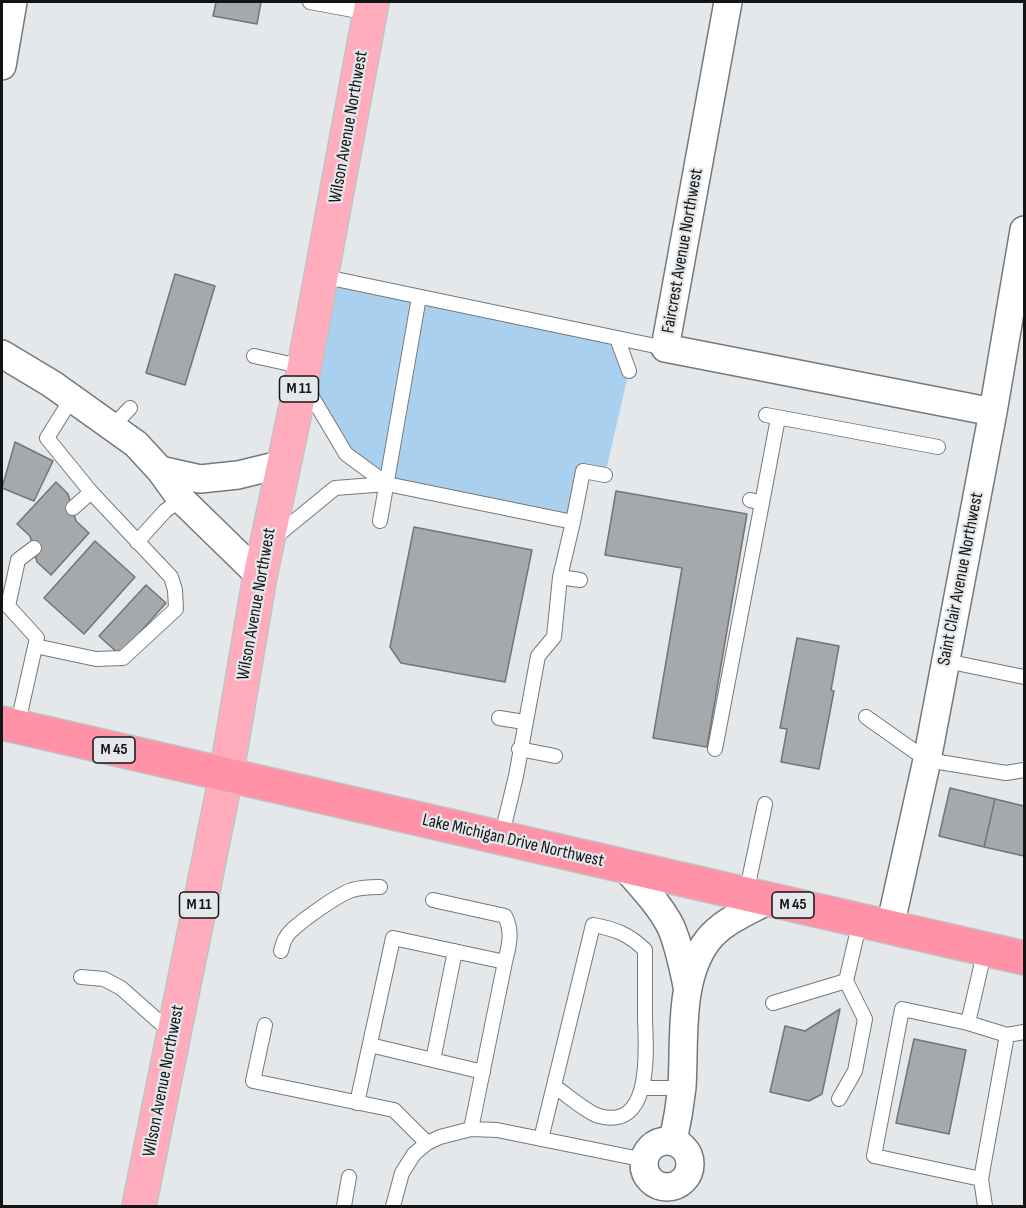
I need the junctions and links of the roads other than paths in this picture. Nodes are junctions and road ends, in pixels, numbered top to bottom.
1 (13, 2) edge
2 (310, 2) edge
3 (728, 2) edge
4 (370, 7) edge
5 (2, 66) edge
6 (1024, 230) edge
7 (321, 276) junction
8 (419, 297) junction
9 (617, 338) junction
10 (665, 348) junction
11 (2, 354) edge
12 (254, 356) dead end
13 (629, 370) dead end
14 (303, 373) junction
15 (72, 398) junction
16 (993, 412) junction
17 (938, 447) dead end
18 (283, 464) junction
19 (160, 470) junction
20 (605, 476) dead end
21 (387, 484) junction
22 (91, 492) junction
23 (181, 499) junction
24 (74, 508) dead end
25 (380, 521) dead end
26 (573, 522) junction
27 (137, 542) junction
28 (268, 543) junction
29 (34, 548) dead end
30 (260, 576) junction
31 (560, 577) junction
32 (580, 580) dead end
33 (35, 646) junction
34 (946, 661) junction
35 (1024, 677) edge
36 (866, 717) dead end
37 (499, 718) dead end
38 (524, 722) junction
39 (9, 725) edge
40 (519, 749) junction
41 (715, 749) dead end
42 (555, 756) dead end
43 (927, 760) junction
44 (1024, 771) edge
45 (226, 776) junction
46 (765, 804) dead end
47 (501, 839) junction
48 (625, 867) junction
49 (380, 887) dead end
50 (758, 897) junction
51 (433, 900) dead end
52 (875, 924) junction
53 (985, 949) junction
54 (280, 951) dead end
55 (455, 951) junction
56 (1024, 958) edge
57 (505, 962) junction
58 (81, 977) dead end
59 (846, 981) junction
60 (688, 989) junction
61 (773, 1003) dead end
62 (968, 1023) junction
63 (265, 1025) dead end
64 (1024, 1032) edge
65 (173, 1034) junction
66 (1007, 1035) junction
67 (370, 1045) junction
68 (433, 1060) junction
69 (483, 1072) junction
70 (554, 1086) junction
71 (642, 1088) junction
72 (681, 1088) junction
73 (839, 1099) dead end
74 (357, 1103) junction
75 (471, 1129) junction
76 (541, 1139) junction
77 (673, 1142) junction
78 (427, 1143) junction
79 (645, 1160) junction
80 (349, 1177) dead end
81 (981, 1179) junction
82 (663, 1197) edge
83 (139, 1206) edge
84 (344, 1206) edge
85 (393, 1206) edge
86 (985, 1206) edge

1 - 5 street
2 - 4 lane
3 - 10 street, Faircrest Avenue Northwest
4 - 7 main road, Wilson Avenue Northwest / M 11
6 - 16 street, Saint Clair Avenue Northwest
7 - 8 lane
7 - 14 main road, Wilson Avenue Northwest / M 11
8 - 9 lane
8 - 21 lane
9 - 10 lane
9 - 13 lane
10 - 16 street, Faircrest Avenue Northwest
11 - 15 street
12 - 14 lane
14 - 18 main road, Wilson Avenue Northwest / M 11
14 - 21 lane
15 - 19 street
15 - 22 lane
16 - 34 street, Saint Clair Avenue Northwest
17 - 41 lane
18 - 19 street
18 - 28 main road, Wilson Avenue Northwest / M 11
19 - 23 street
20 - 26 lane
21 - 25 lane
21 - 26 lane
21 - 28 lane
22 - 24 lane
22 - 27 lane
23 - 27 lane
23 - 30 street
26 - 31 lane
27 - 33 lane
28 - 30 main road, Wilson Avenue Northwest / M 11
29 - 33 lane
30 - 45 main road, Wilson Avenue Northwest / M 11
31 - 32 lane
31 - 38 lane
33 - 39 lane
34 - 35 lane
34 - 43 street, Saint Clair Avenue Northwest
36 - 43 lane
37 - 38 lane
38 - 40 lane
39 - 45 highway, Lake Michigan Drive Northwest / M 45
40 - 42 lane
40 - 47 lane
43 - 44 lane
43 - 52 street, Saint Clair Avenue Northwest
45 - 47 highway, Lake Michigan Drive Northwest / M 45
45 - 65 main road, Wilson Avenue Northwest / M 11
46 - 50 lane
47 - 48 highway, Lake Michigan Drive Northwest / M 45
48 - 50 highway, Lake Michigan Drive Northwest / M 45
48 - 60 street
49 - 54 lane
50 - 52 highway, Lake Michigan Drive Northwest / M 45
50 - 60 street
51 - 57 lane
52 - 53 highway, Lake Michigan Drive Northwest / M 45
52 - 59 lane
53 - 56 highway, Lake Michigan Drive Northwest / M 45
53 - 62 lane
55 - 57 lane
55 - 67 lane
55 - 68 lane
57 - 69 lane
58 - 65 lane
59 - 61 lane
59 - 73 lane
60 - 72 street
62 - 66 lane
62 - 81 lane
63 - 74 lane
64 - 66 lane
65 - 83 main road, Wilson Avenue Northwest / M 11
66 - 81 lane
67 - 68 lane
67 - 74 lane
68 - 69 lane
69 - 75 lane
70 - 71 lane
70 - 71 lane
70 - 76 lane
71 - 72 lane
72 - 77 street
74 - 78 lane
75 - 76 lane
75 - 78 lane
76 - 79 lane
77 - 79 street
77 - 82 street
78 - 85 lane
79 - 82 street
80 - 84 lane
81 - 86 lane

